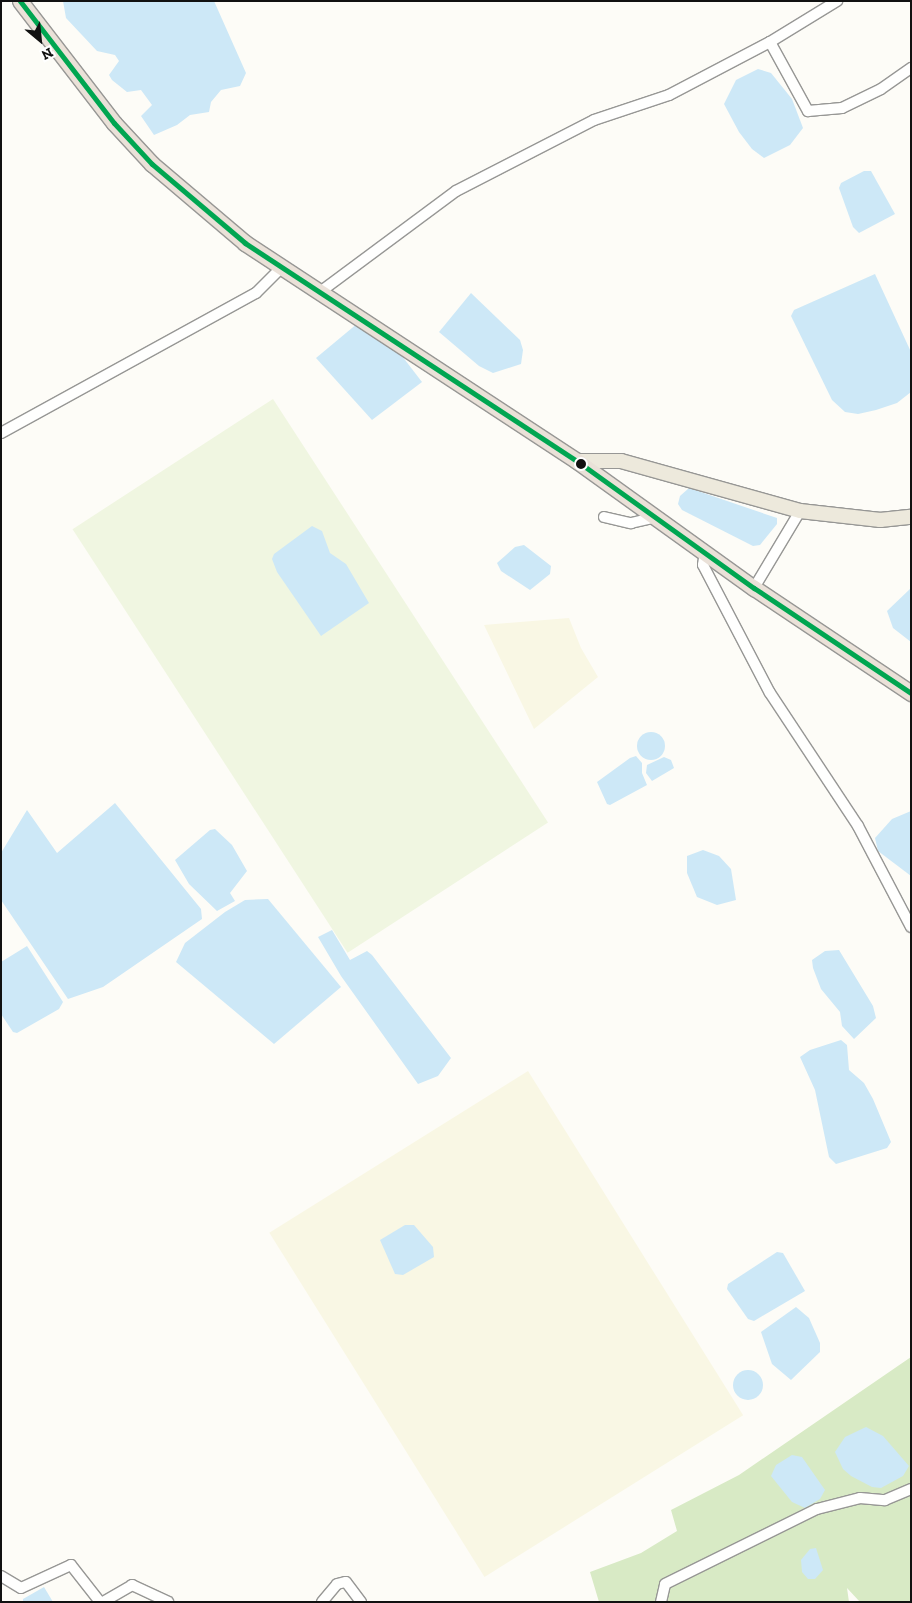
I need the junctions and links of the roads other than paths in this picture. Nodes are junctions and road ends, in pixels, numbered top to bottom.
1 (20, 1) edge
2 (838, 1) edge
3 (770, 42) junction
4 (911, 68) edge
5 (281, 268) junction
6 (320, 292) junction
7 (1, 433) edge
8 (577, 461) junction
9 (800, 511) junction
10 (604, 517) dead end
11 (656, 517) junction
12 (911, 517) edge
13 (705, 552) junction
14 (754, 588) junction
15 (911, 693) edge
16 (911, 927) edge
17 (911, 1489) edge
18 (1, 1576) edge
19 (102, 1602) edge
20 (168, 1602) edge
21 (322, 1602) edge
22 (361, 1602) edge
23 (661, 1602) edge

1 - 5 highway
2 - 3 street
3 - 4 street
3 - 6 street
5 - 6 highway
5 - 7 street
6 - 8 highway
8 - 9 main road
8 - 11 highway
9 - 12 main road
9 - 14 street
10 - 11 street
11 - 13 highway
13 - 14 highway
13 - 16 street
14 - 15 highway
17 - 23 street
18 - 19 street
19 - 20 street
21 - 22 street

